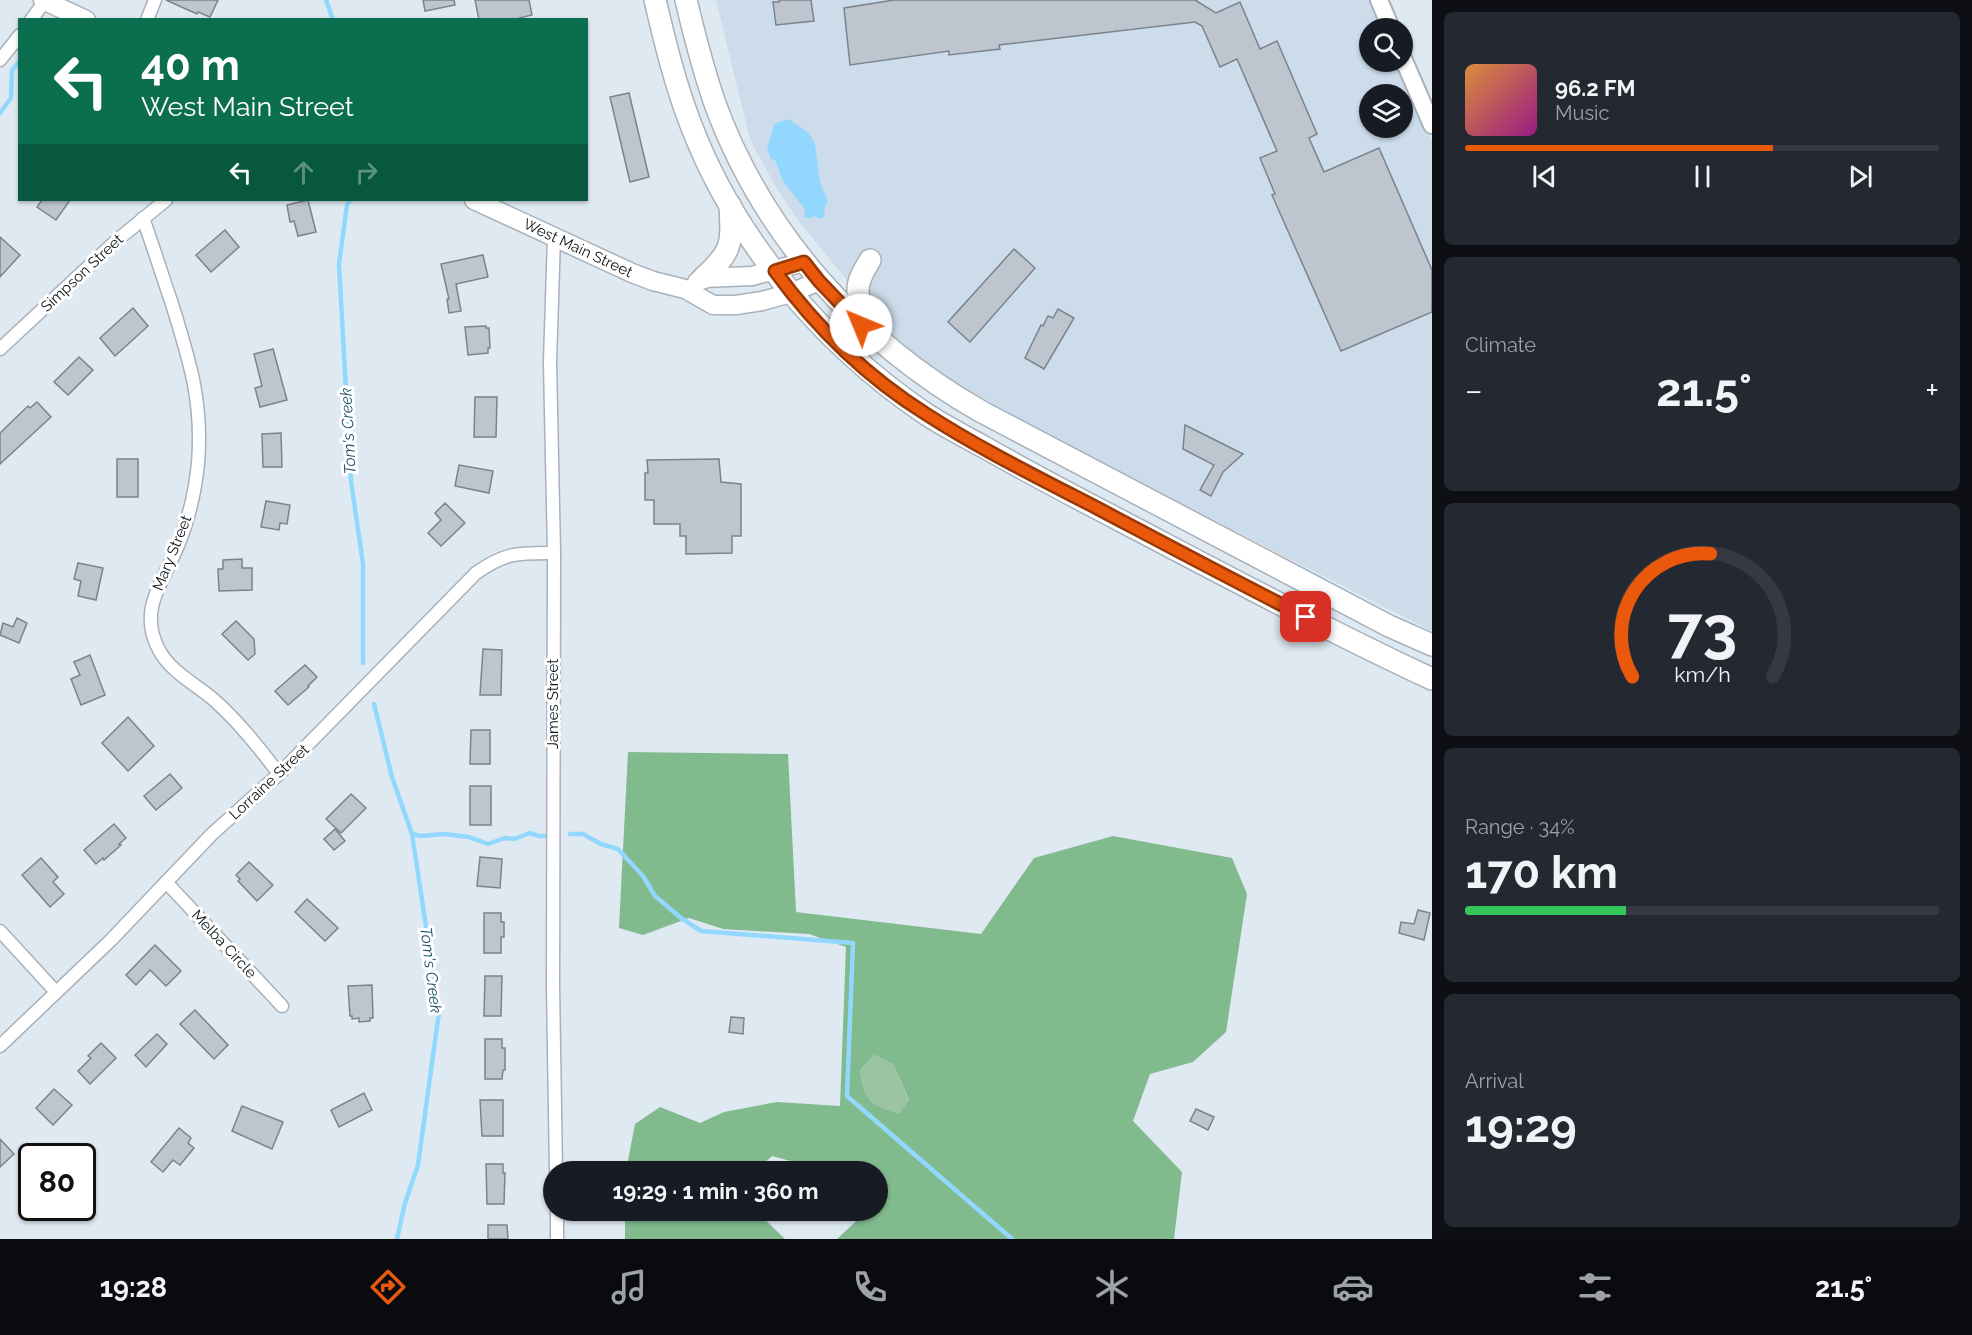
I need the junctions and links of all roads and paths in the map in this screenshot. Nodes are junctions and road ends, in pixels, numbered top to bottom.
1 (155, 0) edge
2 (655, 0) edge
3 (686, 0) edge
4 (1379, 0) edge
5 (44, 1) edge
6 (32, 18) edge
7 (82, 18) edge
8 (148, 18) edge
9 (1387, 18) edge
10 (18, 38) edge
11 (0, 60) edge
12 (1409, 72) edge
13 (1432, 125) edge
14 (165, 201) edge
15 (476, 201) edge
16 (730, 205) junction
17 (142, 218) junction
18 (554, 237) junction
19 (870, 260) dead end
20 (804, 262) junction
21 (775, 271) junction
22 (703, 278) junction
23 (819, 281) junction
24 (685, 289) junction
25 (791, 293) junction
26 (861, 325) junction
27 (0, 350) edge
28 (554, 553) junction
29 (1432, 645) edge
30 (1432, 680) edge
31 (279, 774) junction
32 (166, 882) junction
33 (0, 931) edge
34 (56, 992) junction
35 (282, 1006) dead end
36 (0, 1046) edge
37 (556, 1161) edge
38 (557, 1221) edge
39 (557, 1239) edge

1 - 8 street
2 - 16 highway
3 - 20 highway
4 - 9 street
5 - 6 street
5 - 7 main road
10 - 11 street
12 - 13 street
14 - 17 street, Simpson Street
15 - 18 main road, West Main Street
16 - 21 highway
16 - 22 highway
17 - 27 street, Simpson Street
17 - 31 street, Mary Street
18 - 24 main road, West Main Street
18 - 28 street, James Street
19 - 26 highway
20 - 21 main road
20 - 23 highway
21 - 22 main road
21 - 25 highway
22 - 24 main road
23 - 25 main road, West Main Street
23 - 26 highway
24 - 25 main road, West Main Street
25 - 30 highway
26 - 29 highway
28 - 31 street, Lorraine Street
28 - 37 street, James Street
31 - 32 street, Lorraine Street
32 - 34 street, Lorraine Street
32 - 35 street, Melba Circle
33 - 34 street
34 - 36 street, Lorraine Street
38 - 39 street

